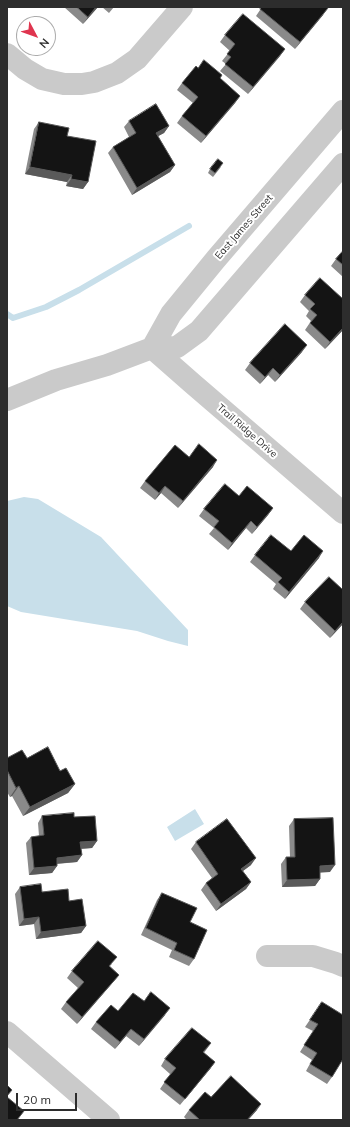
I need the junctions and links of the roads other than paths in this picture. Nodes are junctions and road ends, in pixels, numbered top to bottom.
1 (182, 7) edge
2 (7, 54) edge
3 (343, 111) edge
4 (343, 164) edge
5 (152, 348) junction
6 (7, 400) edge
7 (343, 513) edge
8 (267, 956) dead end
9 (343, 966) edge
10 (7, 1032) edge
11 (109, 1120) edge

1 - 2 street
3 - 5 street, East James Street
4 - 5 street
5 - 6 street
5 - 7 street, Trail Ridge Drive
8 - 9 street
10 - 11 street

